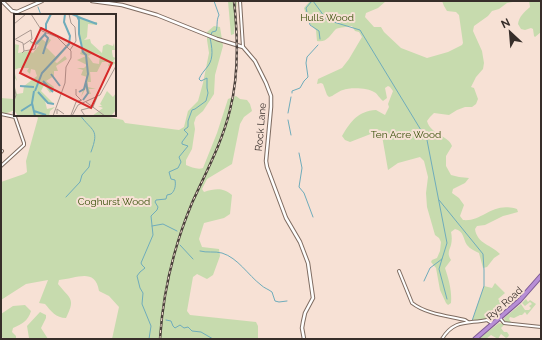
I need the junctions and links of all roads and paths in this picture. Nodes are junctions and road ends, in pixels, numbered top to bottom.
1 (2, 1) edge
2 (42, 1) edge
3 (92, 1) edge
4 (240, 1) edge
5 (243, 47) junction
6 (1, 114) edge
7 (1, 166) edge
8 (399, 271) dead end
9 (541, 276) edge
10 (500, 318) junction
11 (468, 322) junction
12 (493, 324) junction
13 (541, 327) edge
14 (304, 339) edge
15 (442, 339) edge
16 (475, 339) edge

1 - 2 street
3 - 5 street
4 - 5 street
5 - 14 street, Rock Lane
6 - 7 street
8 - 11 street
9 - 10 highway, Rye Road
10 - 12 highway, Rye Road
10 - 13 street
11 - 12 street
11 - 15 street
12 - 16 highway, Rye Road

